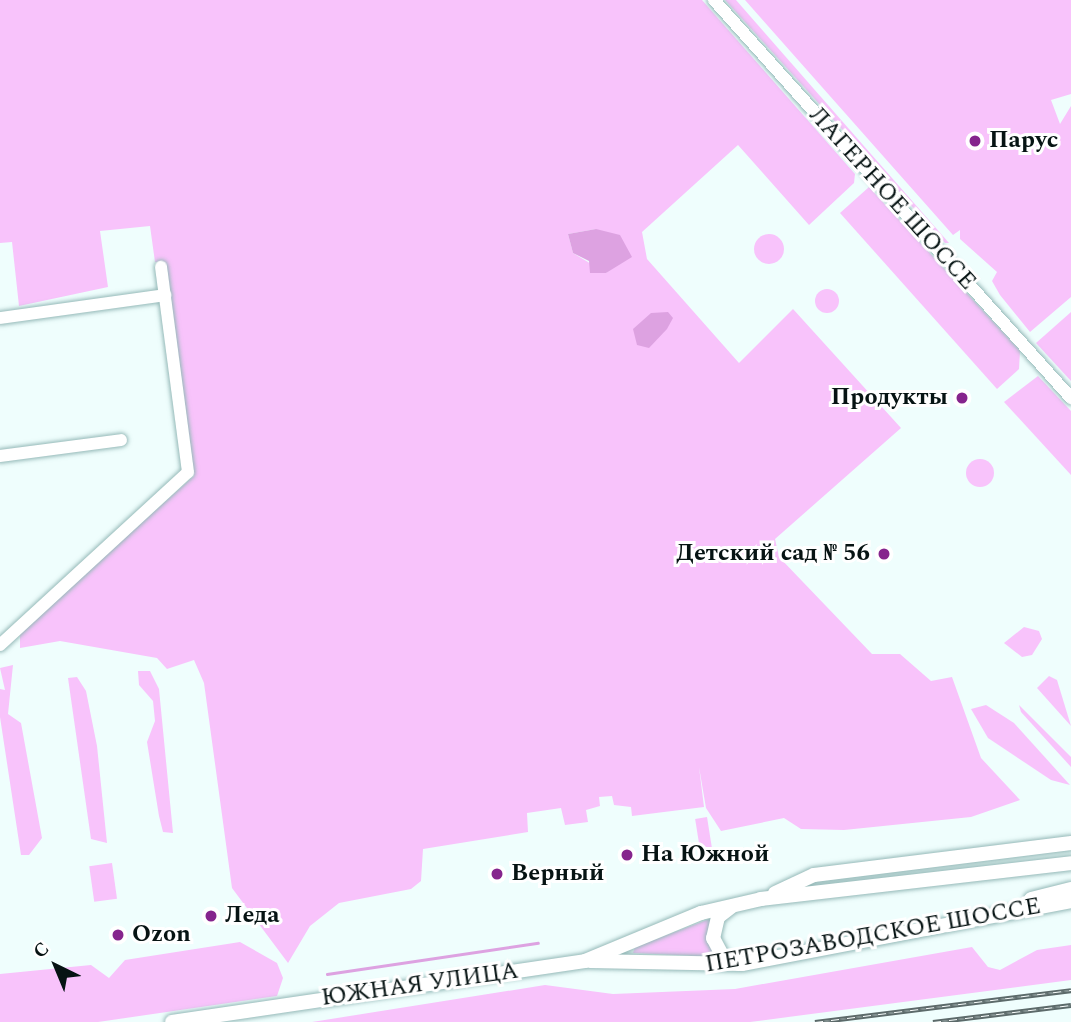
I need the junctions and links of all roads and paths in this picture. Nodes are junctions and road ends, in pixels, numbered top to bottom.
1 (714, 0) edge
2 (161, 267) dead end
3 (165, 295) junction
4 (0, 318) edge
5 (1071, 398) edge
6 (121, 440) dead end
7 (0, 457) edge
8 (0, 645) edge
9 (1071, 843) edge
10 (1071, 863) edge
11 (1071, 889) edge
12 (761, 899) junction
13 (1071, 901) edge
14 (735, 905) junction
15 (941, 923) junction
16 (585, 961) junction
17 (742, 964) junction
18 (172, 1022) edge

1 - 5 street, ЛАГЕРНОЕ ШОССЕ
2 - 3 street
3 - 4 street
3 - 8 street
6 - 7 street
9 - 12 main road
10 - 12 main road, ПЕТРОЗАВОДСКОЕ ШОССЕ
11 - 15 main road
12 - 14 main road, ПЕТРОЗАВОДСКОЕ ШОССЕ
13 - 15 main road, ПЕТРОЗАВОДСКОЕ ШОССЕ
14 - 16 main road, ПЕТРОЗАВОДСКОЕ ШОССЕ
14 - 17 main road
15 - 17 main road, ПЕТРОЗАВОДСКОЕ ШОССЕ
16 - 17 main road, ПЕТРОЗАВОДСКОЕ ШОССЕ
16 - 18 main road, ЮЖНАЯ УЛИЦА

